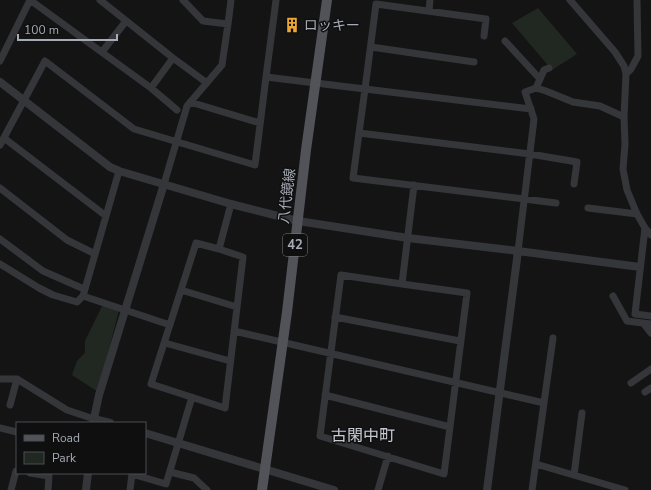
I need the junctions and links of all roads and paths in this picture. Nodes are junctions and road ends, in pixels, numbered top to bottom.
1 (30, 0) edge
2 (100, 0) edge
3 (183, 0) edge
4 (231, 0) edge
5 (276, 0) edge
6 (327, 0) edge
7 (430, 0) edge
8 (570, 0) edge
9 (637, 0) edge
10 (429, 11) junction
11 (126, 21) junction
12 (228, 24) junction
13 (484, 36) dead end
14 (505, 41) dead end
15 (371, 47) junction
16 (102, 52) junction
17 (173, 58) junction
18 (0, 61) edge
19 (474, 62) dead end
20 (548, 68) dead end
21 (626, 74) junction
22 (266, 77) junction
23 (540, 79) junction
24 (0, 82) edge
25 (207, 83) junction
26 (315, 83) junction
27 (151, 88) junction
28 (536, 88) junction
29 (365, 89) junction
30 (24, 100) junction
31 (190, 102) junction
32 (177, 110) dead end
33 (531, 110) junction
34 (624, 117) junction
35 (260, 123) junction
36 (359, 133) junction
37 (2, 142) edge
38 (176, 142) junction
39 (530, 154) junction
40 (119, 171) junction
41 (164, 184) junction
42 (574, 184) dead end
43 (414, 185) junction
44 (0, 188) edge
45 (524, 199) junction
46 (232, 204) junction
47 (556, 204) dead end
48 (588, 208) dead end
49 (637, 214) junction
50 (106, 216) junction
51 (298, 221) junction
52 (645, 228) junction
53 (651, 235) edge
54 (408, 238) junction
55 (0, 239) edge
56 (219, 249) junction
57 (518, 251) junction
58 (95, 254) junction
59 (0, 264) edge
60 (640, 267) junction
61 (402, 284) junction
62 (181, 290) junction
63 (83, 293) junction
64 (613, 296) dead end
65 (237, 307) junction
66 (125, 310) junction
67 (651, 316) edge
68 (336, 317) junction
69 (647, 324) edge
70 (170, 325) junction
71 (234, 331) junction
72 (651, 333) edge
73 (553, 338) dead end
74 (460, 341) junction
75 (164, 343) junction
76 (283, 343) junction
77 (331, 355) junction
78 (230, 361) junction
79 (651, 369) edge
80 (0, 379) edge
81 (17, 379) junction
82 (455, 383) junction
83 (631, 383) dead end
84 (499, 393) junction
85 (326, 395) junction
86 (192, 397) junction
87 (544, 403) junction
88 (10, 405) dead end
89 (582, 413) dead end
90 (93, 421) edge
91 (0, 428) edge
92 (450, 428) junction
93 (16, 432) edge
94 (146, 433) edge
95 (179, 443) junction
96 (388, 456) junction
97 (536, 464) junction
98 (265, 468) junction
99 (16, 470) edge
100 (170, 472) junction
101 (36, 474) edge
102 (88, 474) edge
103 (574, 476) junction
104 (11, 490) edge
105 (48, 490) edge
106 (86, 490) edge
107 (130, 490) edge
108 (207, 490) edge
109 (262, 490) edge
110 (334, 490) edge
111 (378, 490) edge
112 (487, 490) edge
113 (532, 490) edge
114 (625, 490) edge

1 - 16 street
1 - 18 street
2 - 11 street
3 - 12 street
4 - 12 street
5 - 22 street
6 - 26 main road, 八代鏡線 / 42
7 - 10 street
8 - 21 street
9 - 21 street
10 - 13 street
10 - 15 street
11 - 16 street
11 - 17 street
12 - 25 street
14 - 23 street
15 - 19 street
15 - 29 street
16 - 27 street
17 - 25 street
17 - 27 street
20 - 23 street
21 - 34 street
22 - 26 street
22 - 35 street
23 - 28 street
24 - 30 street
25 - 31 street
26 - 29 street
26 - 51 main road, 八代鏡線 / 42
27 - 32 street
28 - 33 street
28 - 34 street
29 - 33 street
29 - 36 street
30 - 37 street
30 - 38 street
30 - 40 street
31 - 35 street
31 - 38 street
33 - 39 street
34 - 49 street
35 - 38 street
36 - 39 street
36 - 43 street
37 - 50 street
38 - 41 street
39 - 42 street
39 - 45 street
40 - 41 street
40 - 50 street
41 - 46 street
41 - 66 street
43 - 45 street
43 - 54 street
44 - 58 street
45 - 47 street
45 - 57 street
46 - 51 street
46 - 56 street
48 - 49 street
49 - 52 street
50 - 58 street
51 - 54 street
51 - 76 main road, 八代鏡線 / 42
52 - 53 street
52 - 60 street
54 - 57 street
54 - 61 street
55 - 63 street
56 - 62 street
56 - 65 street
57 - 60 street
57 - 84 street
58 - 63 street
59 - 63 street
60 - 67 street
61 - 68 street
61 - 74 street
62 - 65 street
62 - 70 street
63 - 66 street
64 - 69 street
65 - 71 street
66 - 70 street
66 - 90 street
68 - 74 street
68 - 77 street
69 - 72 street
70 - 75 street
71 - 76 street
71 - 78 street
73 - 87 street
74 - 82 street
75 - 78 street
75 - 86 street
76 - 77 street
76 - 98 main road, 八代鏡線 / 42
77 - 82 street
77 - 85 street
78 - 86 street
79 - 83 street
80 - 81 street
81 - 88 street
81 - 90 street
82 - 84 street
82 - 92 street
84 - 87 street
84 - 112 street
85 - 92 street
85 - 96 street
86 - 95 street
87 - 97 street
89 - 103 street
91 - 93 street
92 - 96 street
94 - 95 street
95 - 98 street
95 - 100 street
96 - 111 street
97 - 103 street
97 - 113 street
98 - 109 main road, 八代鏡線 / 42
98 - 110 street
99 - 104 street
100 - 107 street
100 - 108 street
101 - 105 street
102 - 106 street
103 - 114 street

